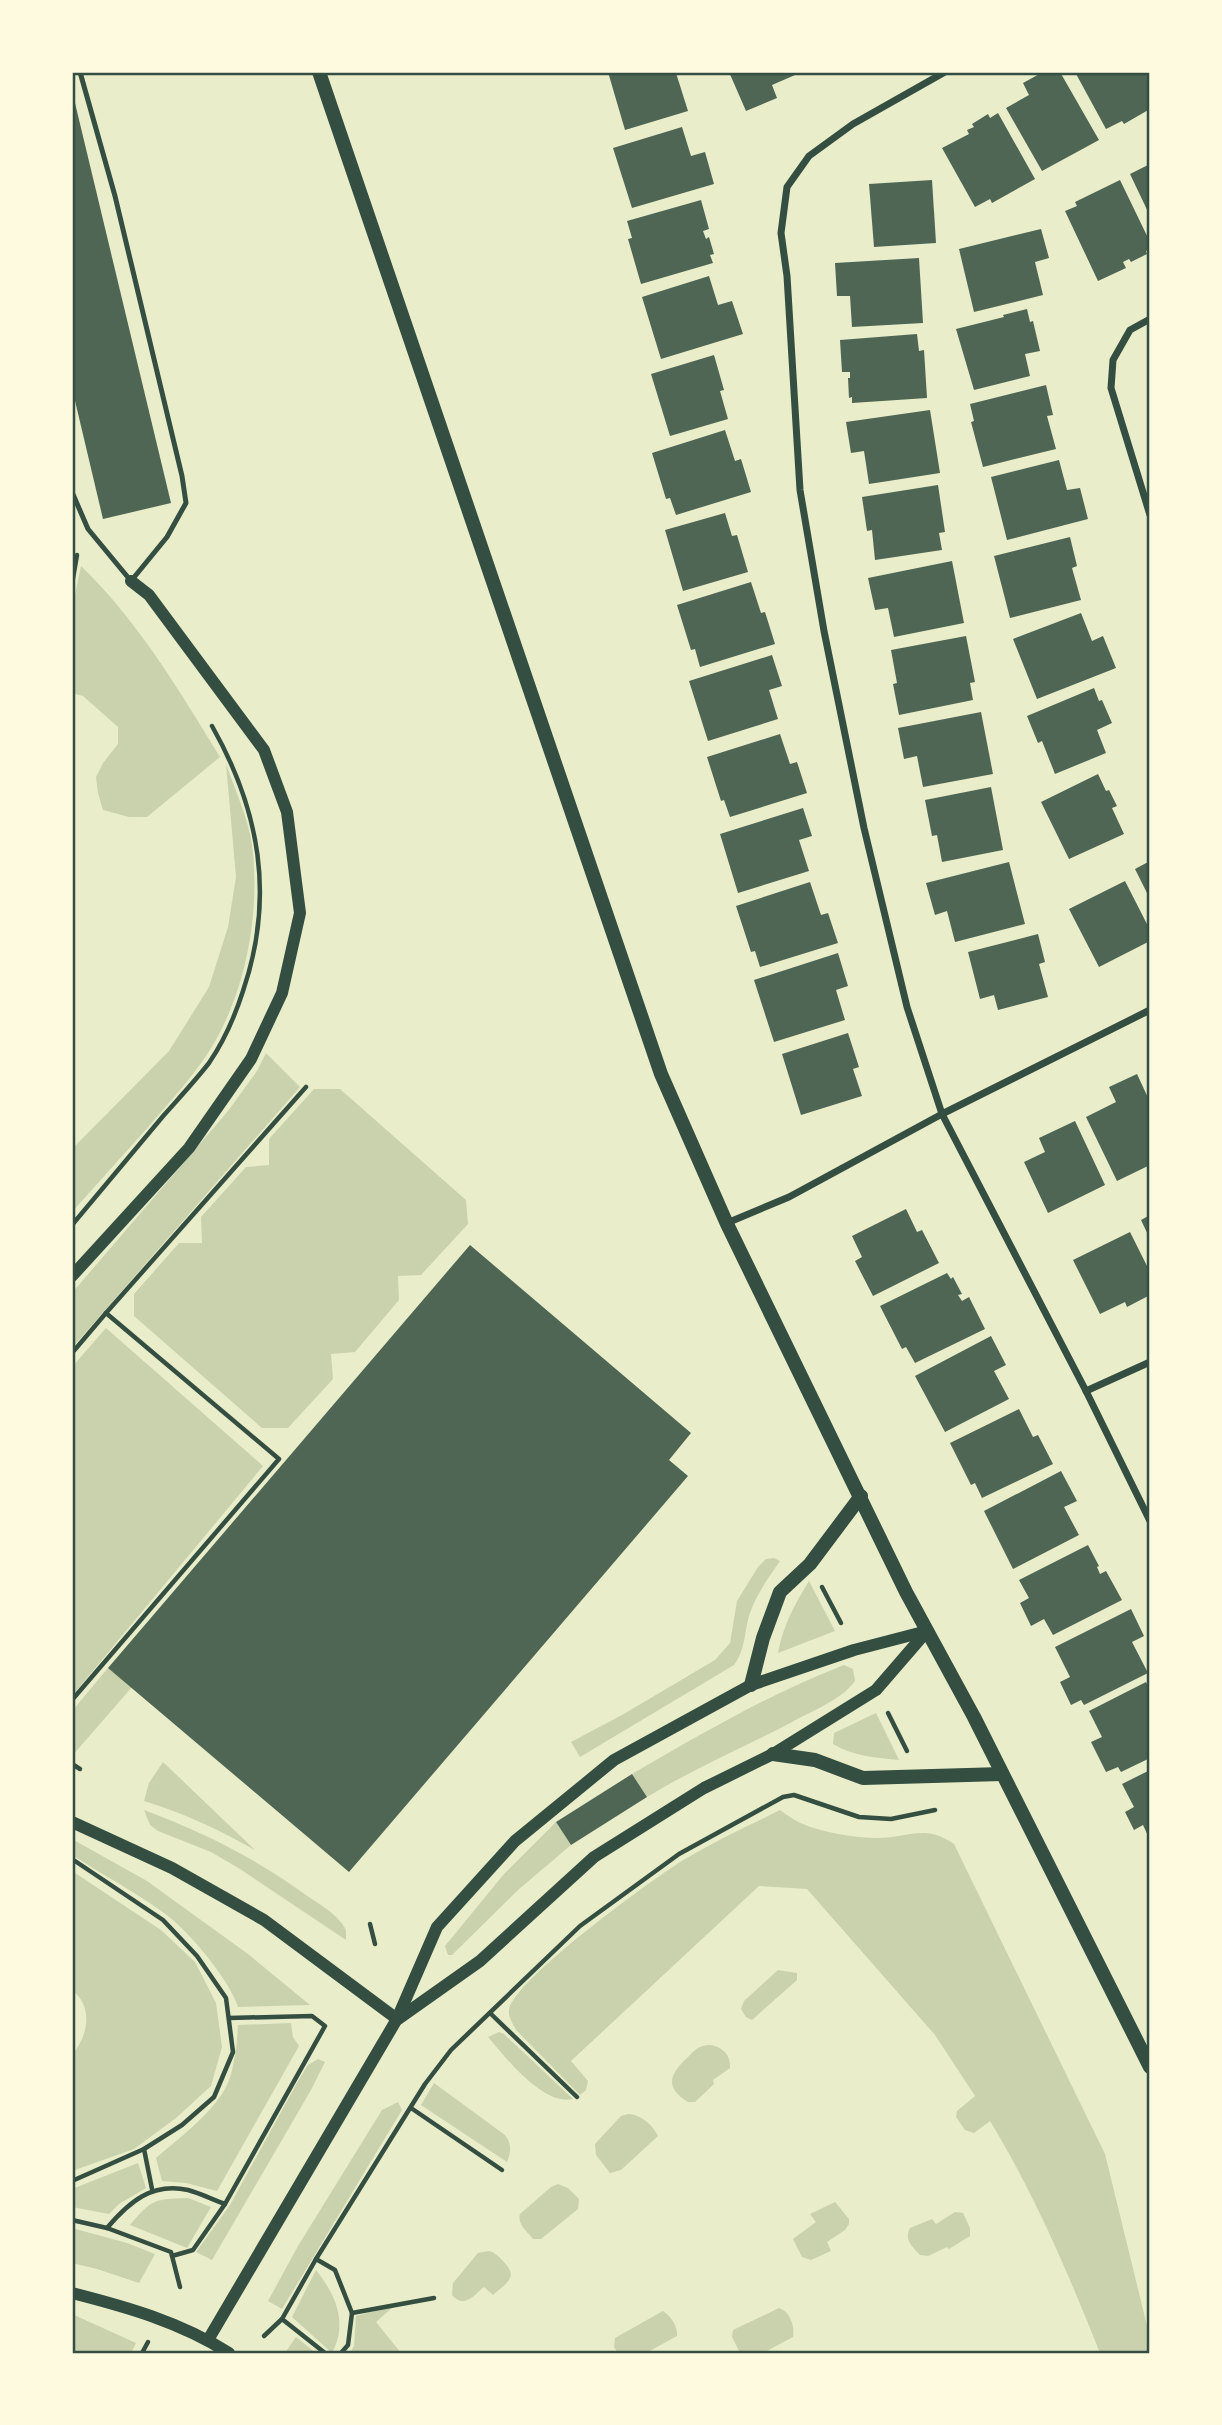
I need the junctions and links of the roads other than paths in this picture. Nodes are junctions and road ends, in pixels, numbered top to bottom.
1 (80, 72) edge
2 (319, 72) edge
3 (945, 72) edge
4 (1150, 318) edge
5 (72, 492) edge
6 (1150, 515) edge
7 (131, 581) junction
8 (1150, 1010) edge
9 (942, 1114) junction
10 (727, 1224) junction
11 (72, 1276) edge
12 (1150, 1362) edge
13 (1086, 1391) junction
14 (861, 1496) junction
15 (1150, 1521) edge
16 (927, 1631) junction
17 (751, 1685) junction
18 (773, 1754) junction
19 (1002, 1774) junction
20 (72, 1822) edge
21 (397, 2019) junction
22 (1150, 2067) edge
23 (72, 2293) edge
24 (208, 2340) junction
25 (229, 2353) edge

1 - 7 lane
2 - 10 main road
3 - 9 street
4 - 6 street
5 - 7 lane
7 - 11 street
8 - 9 street
9 - 10 street
9 - 13 street
10 - 14 main road
12 - 13 street
13 - 15 street
14 - 16 main road
14 - 17 main road
16 - 17 street
16 - 18 street
16 - 19 main road
17 - 21 street
18 - 19 main road
18 - 21 street
19 - 22 main road
20 - 21 street
21 - 24 street
23 - 24 street
24 - 25 street

